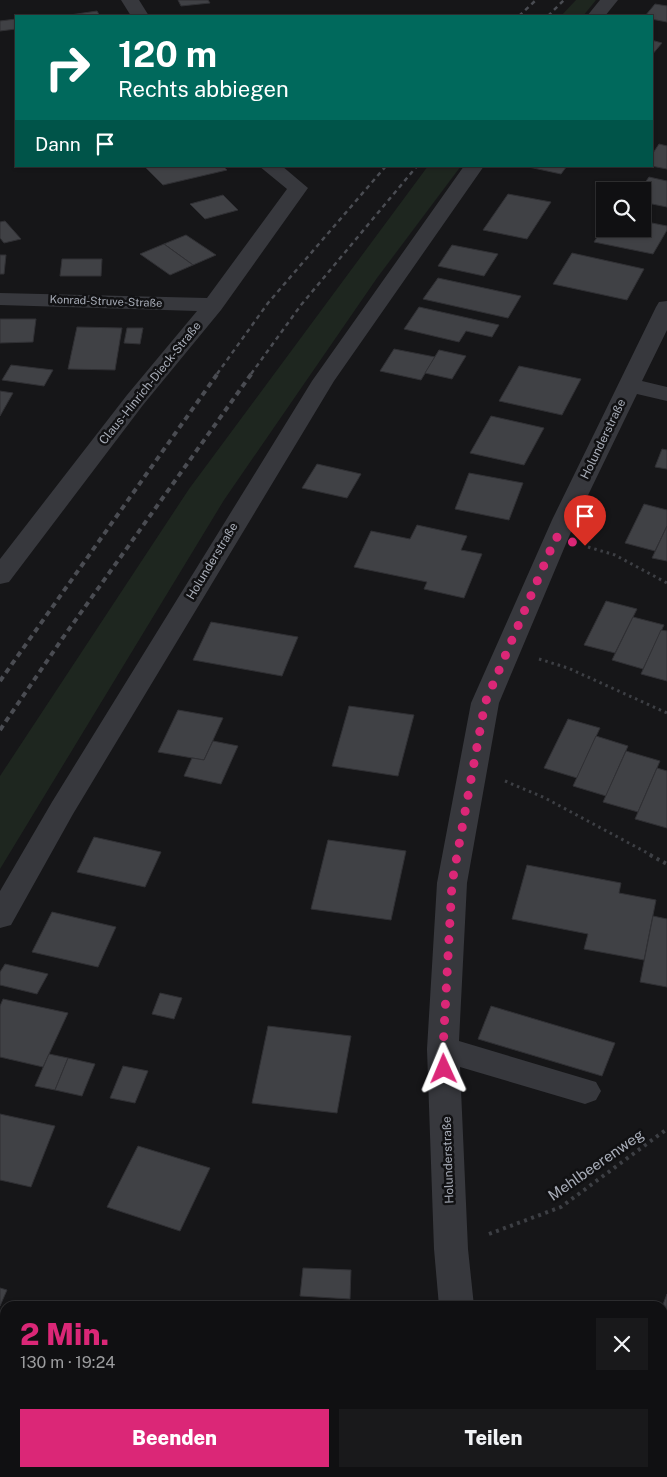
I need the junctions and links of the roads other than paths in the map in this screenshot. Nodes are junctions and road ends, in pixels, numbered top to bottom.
1 (130, 0) edge
2 (609, 0) edge
3 (139, 15) edge
4 (597, 15) edge
5 (270, 167) edge
6 (473, 167) edge
7 (0, 299) edge
8 (213, 305) junction
9 (667, 307) edge
10 (629, 385) junction
11 (667, 394) edge
12 (0, 576) edge
13 (0, 916) edge
14 (443, 1049) junction
15 (586, 1091) dead end
16 (456, 1301) edge

1 - 3 street
2 - 4 street
5 - 8 street, Claus-Hinrich-Dieck-Straße
6 - 13 street, Holunderstraße
7 - 8 street, Konrad-Struve-Straße
8 - 12 street, Claus-Hinrich-Dieck-Straße
9 - 10 street, Holunderstraße
10 - 11 street
10 - 14 street, Holunderstraße
14 - 15 street
14 - 16 street, Holunderstraße

